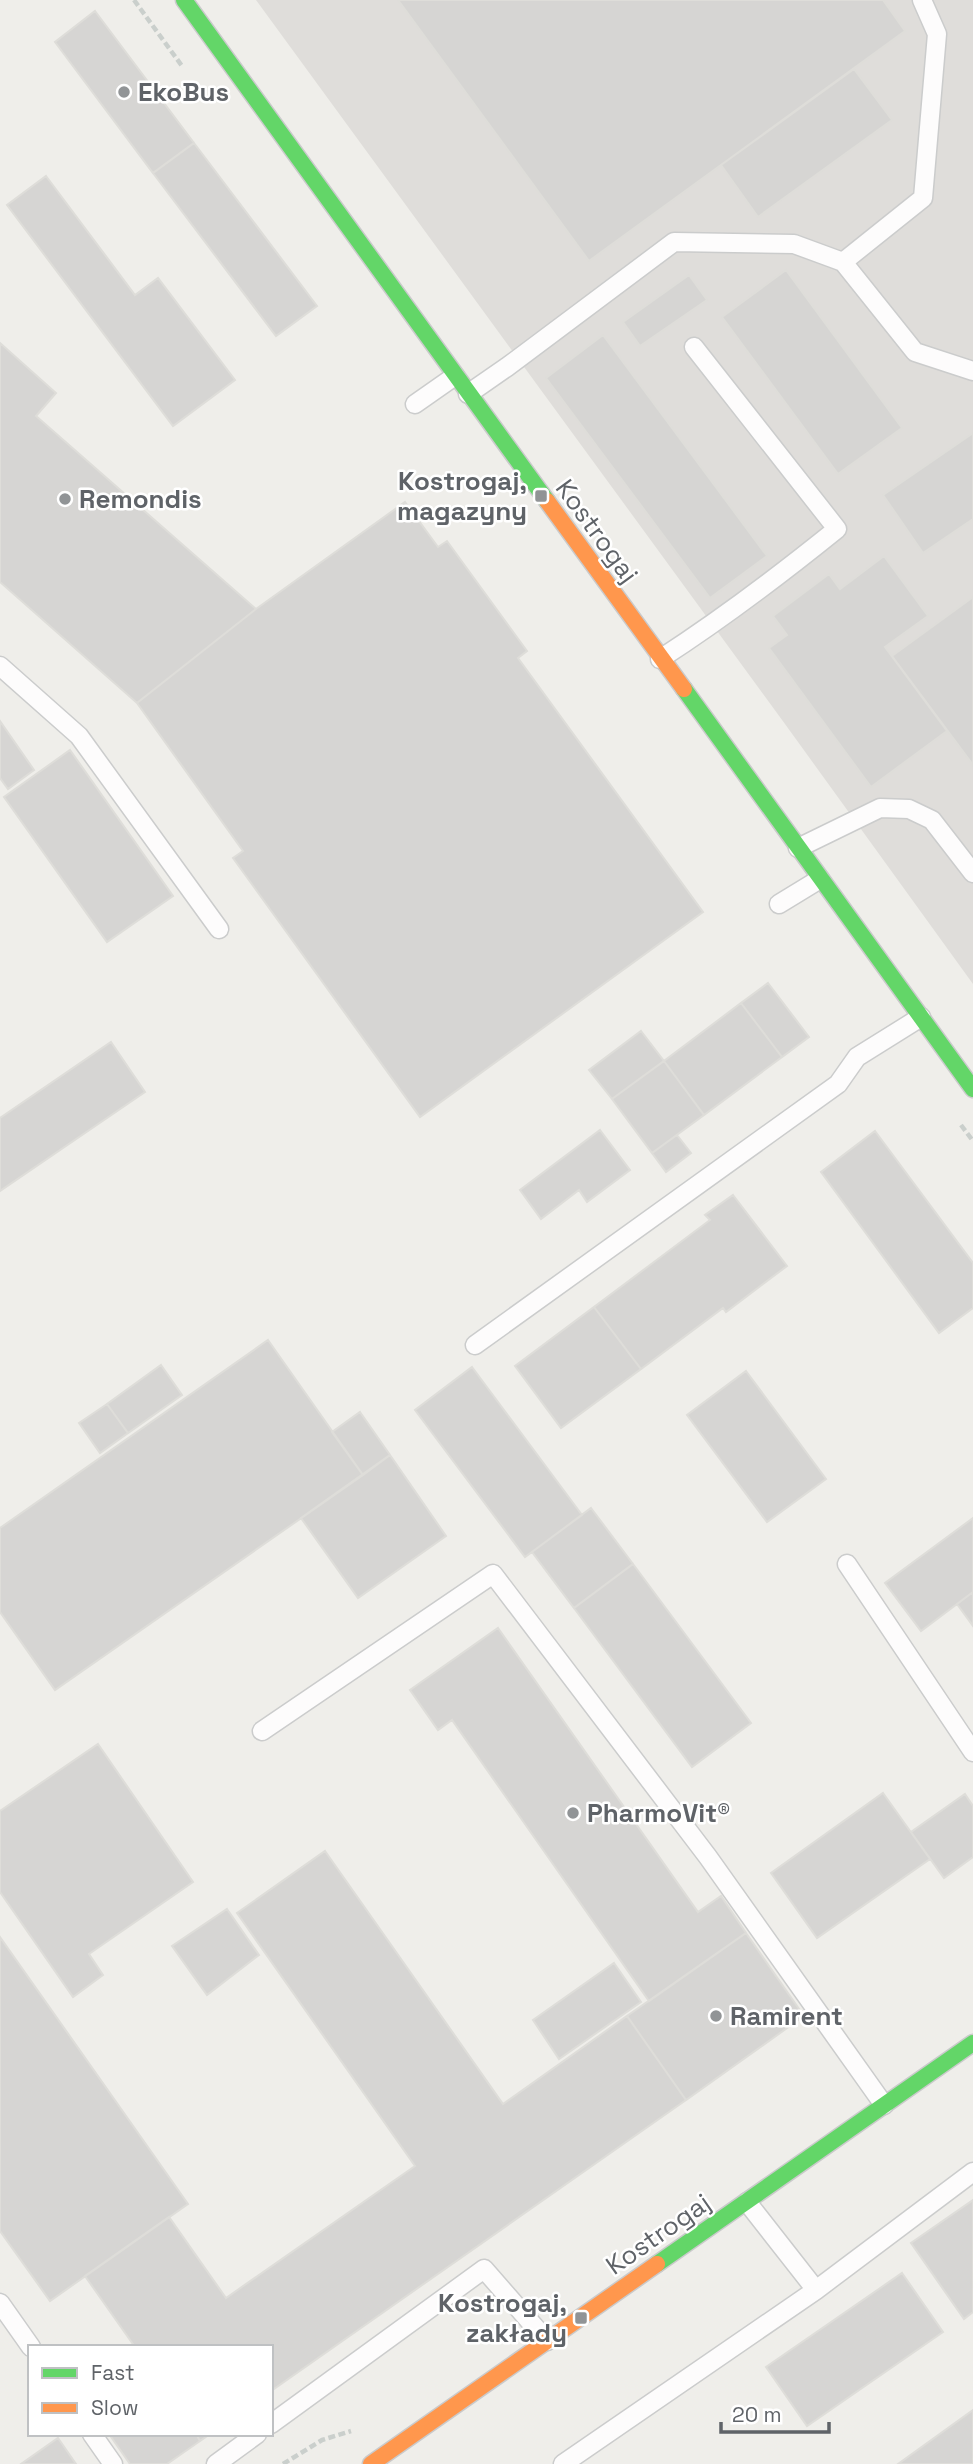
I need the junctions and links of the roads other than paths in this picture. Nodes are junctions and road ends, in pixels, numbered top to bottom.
1 (184, 0) edge
2 (922, 0) edge
3 (843, 262) junction
4 (694, 347) dead end
5 (973, 371) edge
6 (455, 376) junction
7 (468, 394) junction
8 (415, 404) dead end
9 (660, 659) junction
10 (0, 666) edge
11 (798, 848) junction
12 (973, 873) edge
13 (820, 879) junction
14 (779, 904) dead end
15 (219, 929) dead end
16 (921, 1017) junction
17 (973, 1089) edge
18 (475, 1345) dead end
19 (847, 1564) dead end
20 (262, 1731) dead end
21 (973, 1752) edge
22 (973, 2043) edge
23 (884, 2105) junction
24 (973, 2172) edge
25 (747, 2202) junction
26 (816, 2290) junction
27 (0, 2303) edge
28 (547, 2341) junction
29 (30, 2345) edge
30 (273, 2423) edge
31 (93, 2436) edge
32 (254, 2436) edge
33 (113, 2464) edge
34 (216, 2464) edge
35 (373, 2464) edge
36 (564, 2464) edge

1 - 6 street, Kostrogaj
2 - 3 lane
3 - 5 lane
3 - 7 lane
4 - 9 lane
6 - 7 street, Kostrogaj
6 - 8 lane
7 - 9 street, Kostrogaj
9 - 11 street, Kostrogaj
10 - 15 lane
11 - 12 lane
11 - 13 street, Kostrogaj
13 - 14 lane
13 - 16 street, Kostrogaj
16 - 17 street, Kostrogaj
16 - 18 lane
19 - 21 lane
20 - 23 lane
22 - 23 street, Kostrogaj
23 - 25 street, Kostrogaj
24 - 26 lane
25 - 26 lane
25 - 28 street, Kostrogaj
26 - 36 lane
27 - 29 lane
28 - 30 lane
28 - 35 street, Kostrogaj
31 - 33 lane
32 - 34 lane

